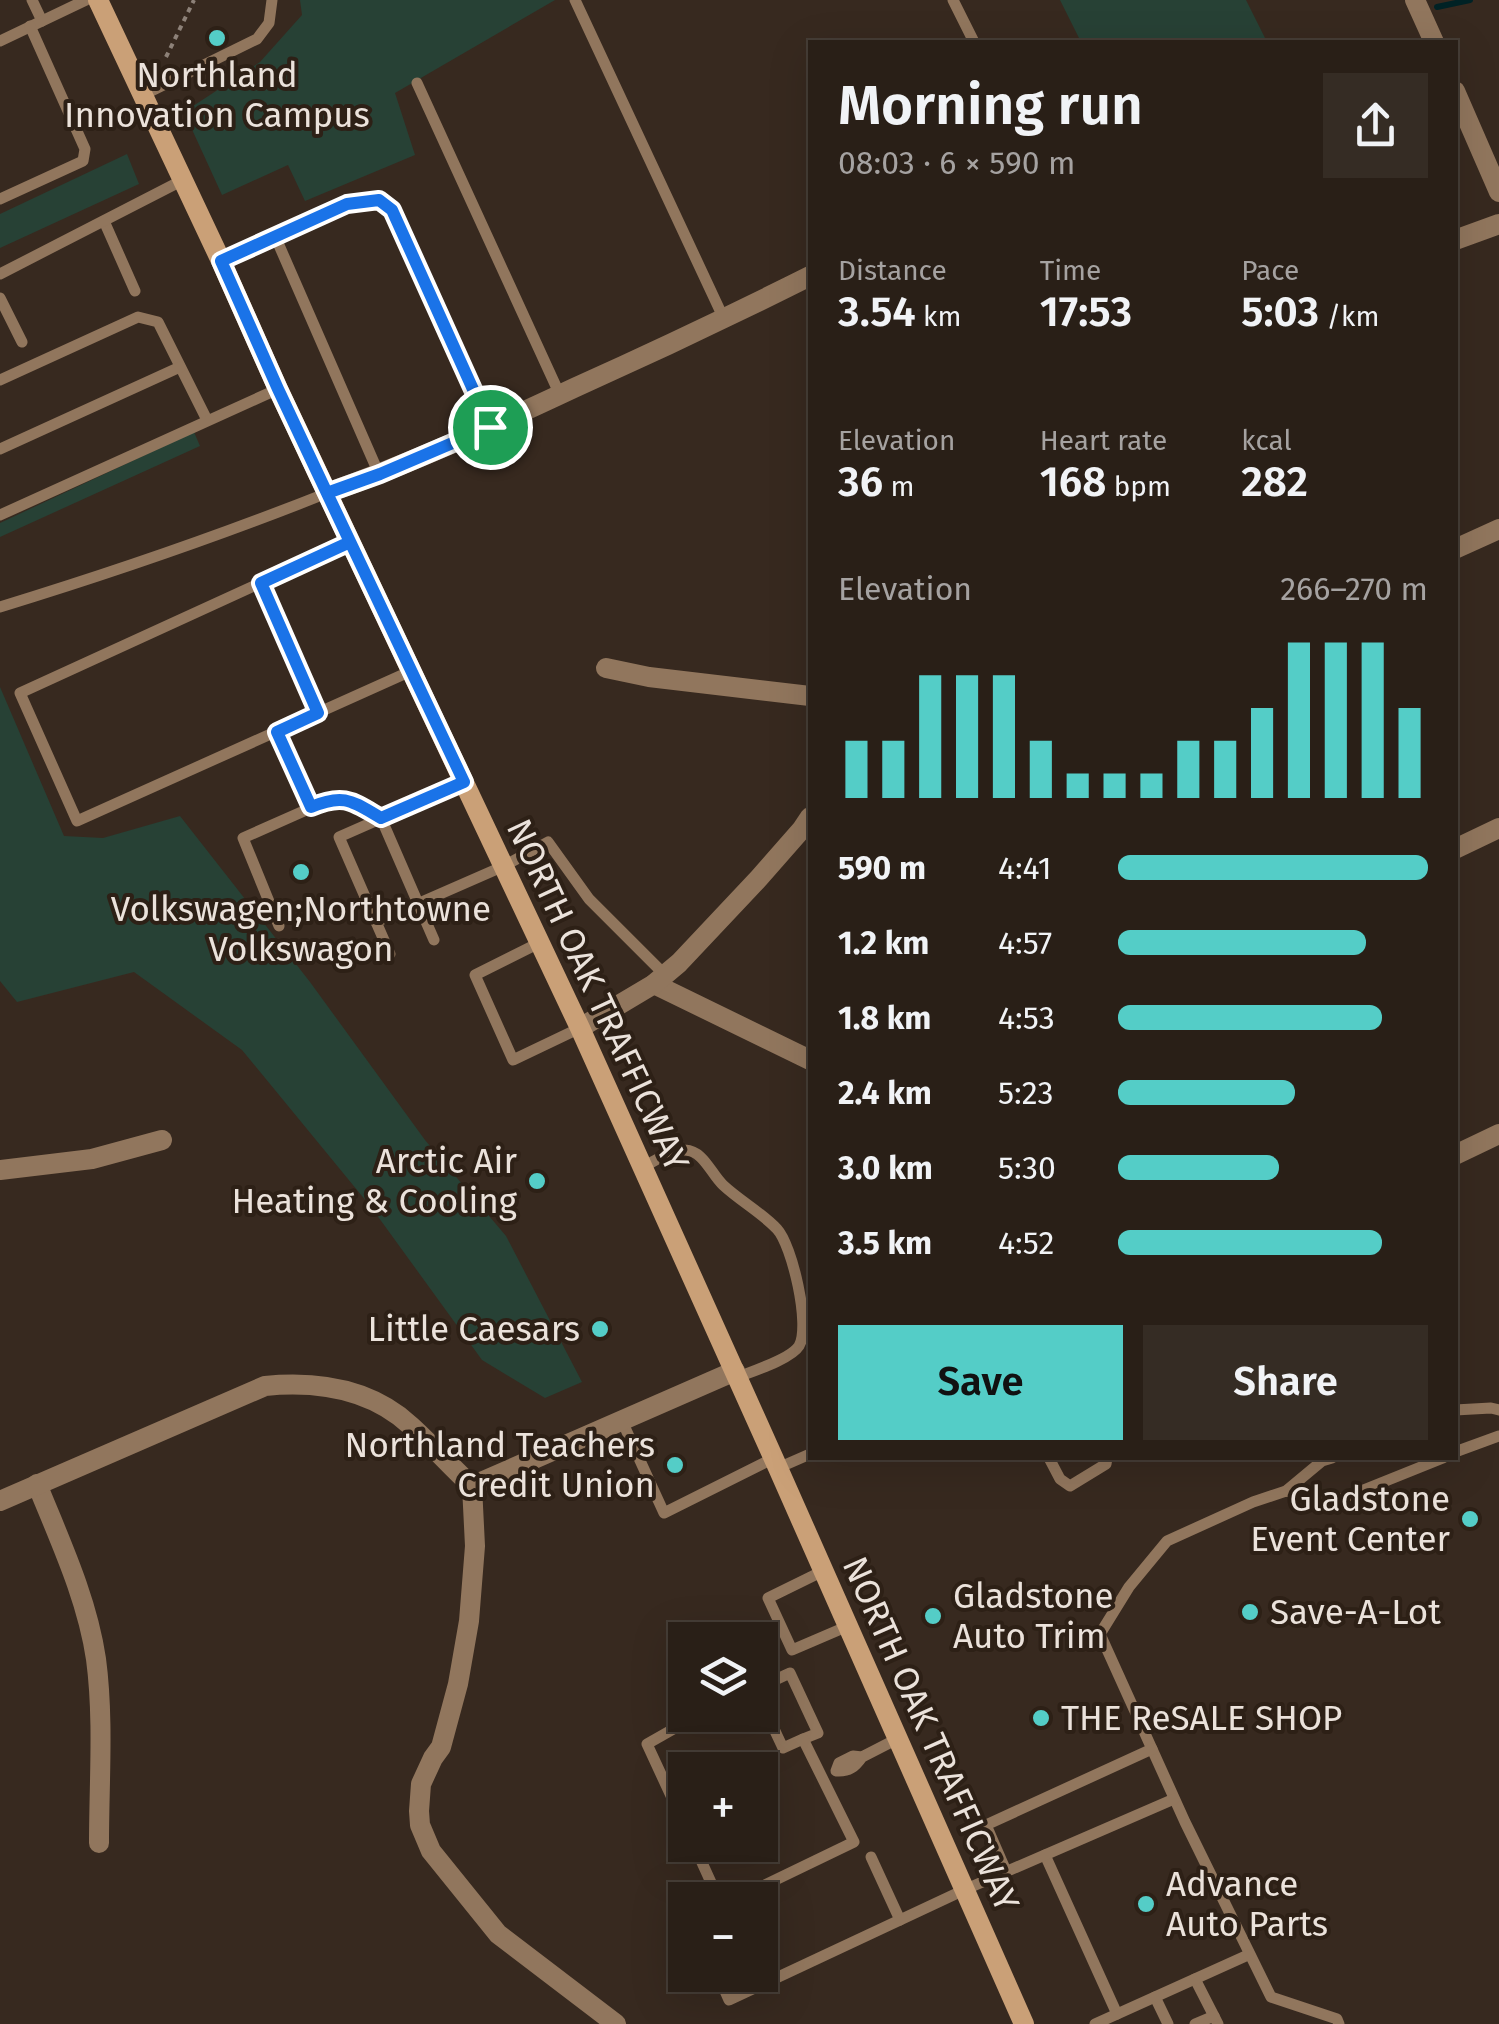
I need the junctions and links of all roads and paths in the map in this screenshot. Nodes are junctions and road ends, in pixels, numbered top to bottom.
1 (32, 0) edge
2 (86, 0) edge
3 (98, 0) edge
4 (194, 0) edge
5 (272, 0) edge
6 (574, 0) edge
7 (953, 0) edge
8 (1415, 0) edge
9 (36, 24) junction
10 (0, 40) edge
11 (973, 40) edge
12 (1433, 40) edge
13 (166, 57) dead end
14 (417, 83) dead end
15 (143, 95) junction
16 (1458, 98) edge
17 (183, 180) junction
18 (1499, 192) edge
19 (0, 199) edge
20 (104, 220) junction
21 (1499, 224) edge
22 (275, 236) junction
23 (1458, 239) edge
24 (221, 261) junction
25 (0, 274) edge
26 (808, 277) edge
27 (136, 291) dead end
28 (0, 298) edge
29 (724, 319) junction
30 (22, 342) dead end
31 (180, 367) junction
32 (0, 380) edge
33 (278, 389) junction
34 (560, 395) junction
35 (207, 420) junction
36 (490, 427) junction
37 (0, 450) edge
38 (380, 474) junction
39 (327, 493) junction
40 (1, 510) edge
41 (1499, 528) edge
42 (350, 542) junction
43 (1458, 548) edge
44 (261, 583) junction
45 (0, 607) edge
46 (606, 668) dead end
47 (411, 671) junction
48 (808, 696) edge
49 (318, 713) junction
50 (277, 732) junction
51 (464, 782) junction
52 (311, 807) junction
53 (381, 818) junction
54 (808, 820) edge
55 (1499, 828) edge
56 (1458, 847) edge
57 (504, 866) junction
58 (418, 904) junction
59 (376, 922) junction
60 (279, 926) dead end
61 (434, 940) dead end
62 (539, 942) junction
63 (390, 954) dead end
64 (659, 980) junction
65 (580, 1028) junction
66 (808, 1059) edge
67 (1499, 1134) edge
68 (162, 1140) dead end
69 (1458, 1154) edge
70 (643, 1167) junction
71 (0, 1170) edge
72 (737, 1374) junction
73 (1458, 1410) edge
74 (1499, 1410) edge
75 (622, 1421) junction
76 (1499, 1436) edge
77 (1458, 1451) edge
78 (808, 1455) edge
79 (1050, 1460) edge
80 (1107, 1460) edge
81 (1325, 1460) edge
82 (1437, 1460) edge
83 (776, 1463) junction
84 (37, 1484) junction
85 (472, 1486) junction
86 (1286, 1491) junction
87 (0, 1501) edge
88 (824, 1571) junction
89 (848, 1626) junction
90 (778, 1679) edge
91 (668, 1732) edge
92 (775, 1732) edge
93 (804, 1739) junction
94 (898, 1739) junction
95 (1152, 1750) junction
96 (823, 1776) junction
97 (668, 1789) edge
98 (1174, 1799) junction
99 (99, 1843) dead end
100 (1045, 1855) junction
101 (871, 1857) dead end
102 (1006, 1872) junction
103 (771, 1882) edge
104 (964, 1890) junction
105 (900, 1920) junction
106 (1248, 1955) junction
107 (778, 1977) edge
108 (1195, 1978) junction
109 (725, 1992) edge
110 (746, 1992) edge
111 (1155, 1997) junction
112 (1117, 2014) junction
113 (1216, 2020) edge
114 (616, 2024) edge
115 (1024, 2024) edge
116 (1095, 2024) edge
117 (1168, 2024) edge
118 (1195, 2024) edge
119 (1340, 2024) edge

1 - 9 lane
2 - 9 lane
3 - 15 main road, NORTH OAK TRAFFICWAY
4 - 13 path
5 - 15 lane
6 - 29 lane
7 - 11 lane
8 - 12 street
9 - 10 lane
9 - 19 lane
14 - 34 lane
15 - 17 main road, NORTH OAK TRAFFICWAY
16 - 18 street
17 - 20 lane
17 - 24 main road, NORTH OAK TRAFFICWAY
20 - 25 lane
20 - 27 lane
21 - 23 street
22 - 24 lane
22 - 36 lane
22 - 38 lane
24 - 33 main road, NORTH OAK TRAFFICWAY
26 - 29 street
28 - 30 lane
29 - 34 street
31 - 32 lane
31 - 35 lane
31 - 37 lane
33 - 35 lane
33 - 39 main road, NORTH OAK TRAFFICWAY
34 - 36 street
35 - 40 lane
36 - 38 street
38 - 39 street
39 - 42 main road, NORTH OAK TRAFFICWAY
39 - 45 lane
41 - 43 street
42 - 44 lane
42 - 47 main road, NORTH OAK TRAFFICWAY
44 - 49 lane
44 - 50 lane
46 - 48 street
47 - 49 lane
47 - 51 main road, NORTH OAK TRAFFICWAY
49 - 50 lane
50 - 52 lane
51 - 53 lane
51 - 57 main road, NORTH OAK TRAFFICWAY
52 - 53 lane
52 - 60 lane
53 - 58 lane
53 - 59 lane
54 - 64 street
55 - 56 street
57 - 58 lane
57 - 62 main road, NORTH OAK TRAFFICWAY
57 - 64 lane
58 - 59 lane
58 - 61 lane
59 - 63 lane
62 - 65 main road, NORTH OAK TRAFFICWAY
62 - 65 lane
64 - 65 street
64 - 66 street
65 - 70 main road, NORTH OAK TRAFFICWAY
67 - 69 street
68 - 71 street
70 - 72 main road, NORTH OAK TRAFFICWAY
70 - 72 lane
72 - 75 street
72 - 83 main road, NORTH OAK TRAFFICWAY
73 - 74 lane
75 - 83 lane
75 - 85 street
76 - 77 lane
78 - 83 lane
79 - 80 lane
81 - 86 lane
82 - 86 lane
83 - 88 main road, NORTH OAK TRAFFICWAY
84 - 85 street
84 - 87 street
84 - 99 street
85 - 114 street
86 - 95 lane
88 - 89 main road, NORTH OAK TRAFFICWAY
88 - 89 lane
89 - 94 main road, NORTH OAK TRAFFICWAY
90 - 93 lane
91 - 97 lane
92 - 93 lane
93 - 96 lane
94 - 96 lane
94 - 104 main road, NORTH OAK TRAFFICWAY
95 - 98 lane
95 - 102 lane
96 - 103 lane
98 - 100 lane
98 - 106 lane
100 - 102 lane
100 - 112 lane
101 - 105 lane
102 - 104 lane
104 - 105 lane
104 - 115 main road, NORTH OAK TRAFFICWAY
105 - 107 lane
106 - 108 lane
106 - 119 lane
108 - 111 lane
108 - 113 lane
109 - 110 lane
111 - 112 lane
111 - 117 lane
112 - 116 lane
113 - 118 lane

